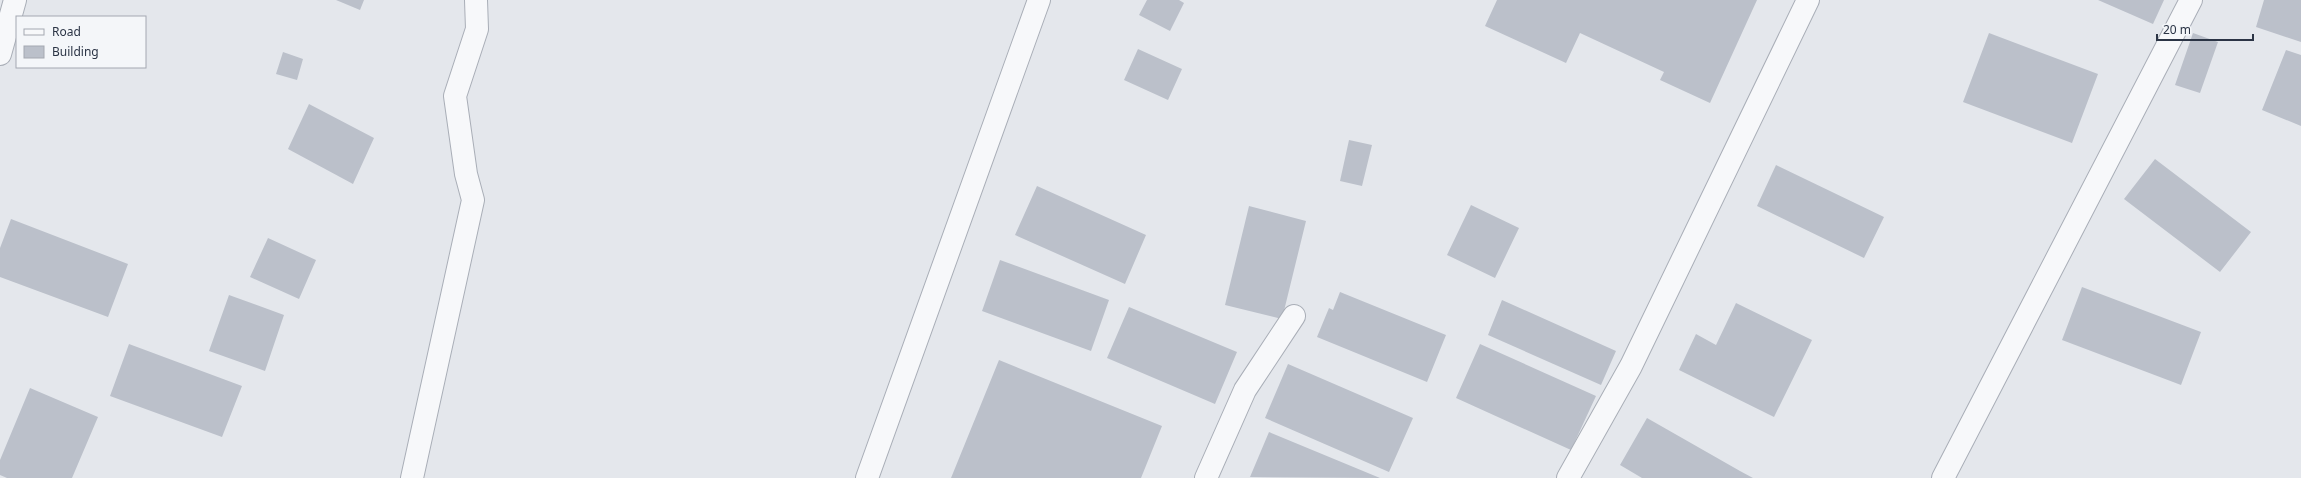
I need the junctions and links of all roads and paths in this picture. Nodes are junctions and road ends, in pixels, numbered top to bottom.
1 (15, 0) edge
2 (476, 0) edge
3 (1039, 0) edge
4 (1808, 0) edge
5 (2191, 0) edge
6 (0, 54) edge
7 (1294, 316) dead end
8 (412, 478) edge
9 (867, 478) edge
10 (1206, 478) edge
11 (1568, 478) edge
12 (1943, 478) edge

1 - 6 street
2 - 8 street
3 - 9 street
4 - 11 street
5 - 12 street
7 - 10 street

